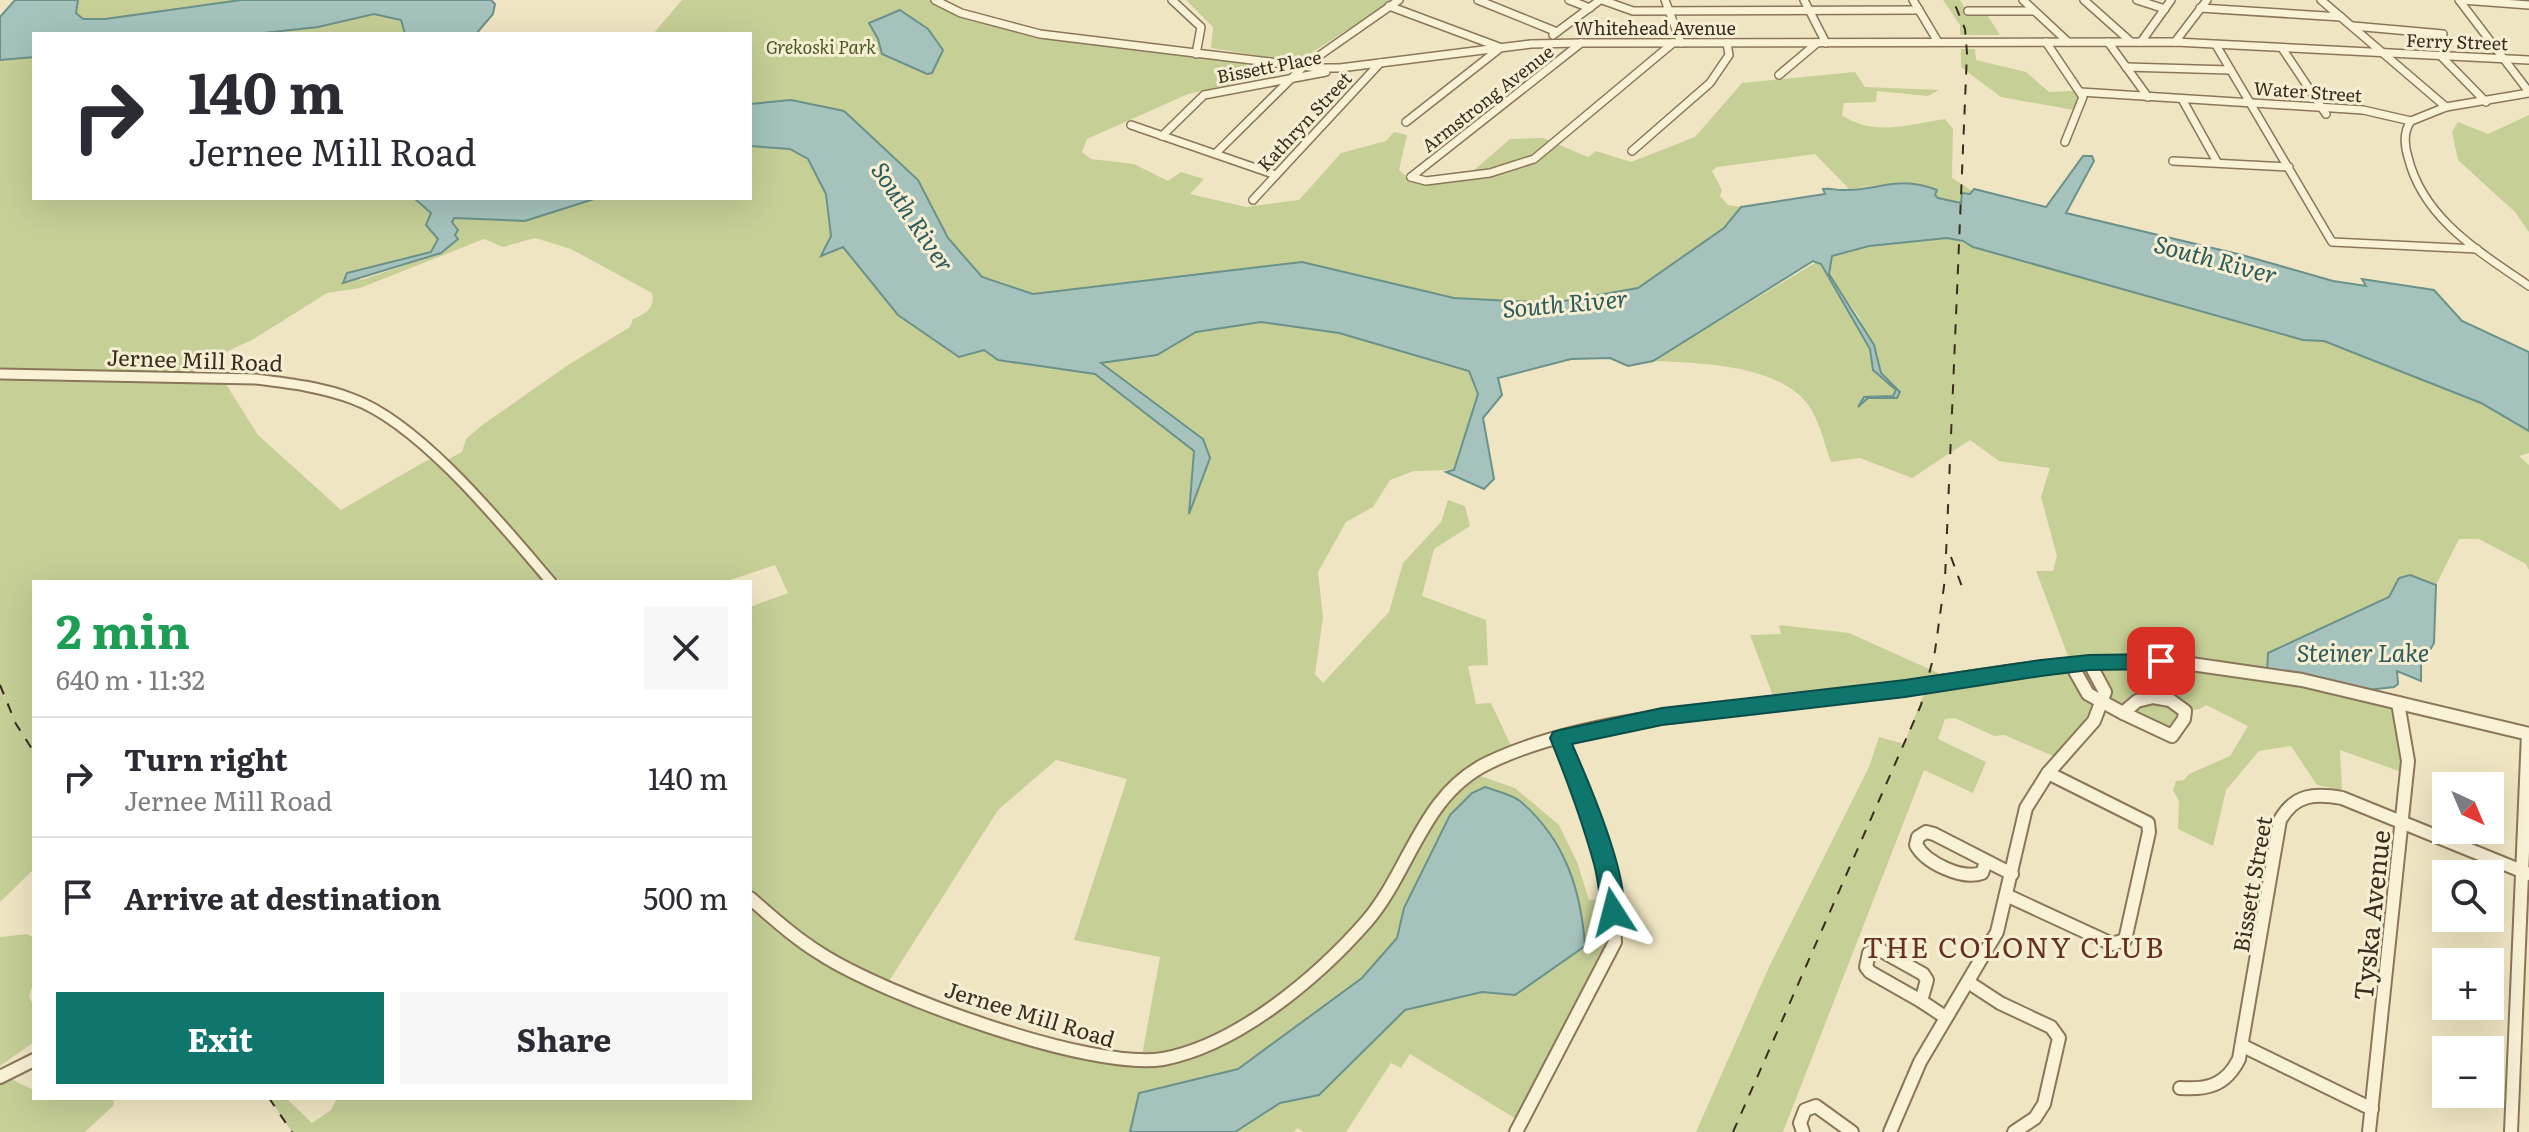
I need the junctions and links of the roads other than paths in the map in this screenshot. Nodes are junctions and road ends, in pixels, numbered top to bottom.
1 (935, 0) edge
2 (1172, 0) edge
3 (1399, 0) edge
4 (1478, 0) edge
5 (1569, 0) edge
6 (1601, 0) edge
7 (1665, 0) edge
8 (1804, 0) edge
9 (1913, 0) edge
10 (2023, 0) edge
11 (2084, 0) edge
12 (2137, 0) edge
13 (2171, 0) edge
14 (2207, 0) edge
15 (2321, 0) edge
16 (2461, 0) edge
17 (2529, 5) edge
18 (1389, 6) junction
19 (1590, 8) junction
20 (2200, 8) junction
21 (2165, 9) junction
22 (1808, 10) junction
23 (1919, 10) junction
24 (1669, 11) junction
25 (1968, 11) dead end
26 (2034, 11) junction
27 (2341, 17) junction
28 (2351, 25) junction
29 (1557, 32) junction
30 (2443, 34) dead end
31 (2130, 41) junction
32 (1938, 42) junction
33 (2046, 42) junction
34 (2068, 42) junction
35 (2108, 42) junction
36 (2141, 42) junction
37 (2175, 42) junction
38 (1542, 43) junction
39 (1581, 43) junction
40 (1677, 43) junction
41 (1727, 43) junction
42 (1821, 43) junction
43 (2216, 45) junction
44 (1501, 47) junction
45 (2282, 48) junction
46 (1196, 54) junction
47 (2385, 54) junction
48 (2442, 57) junction
49 (2503, 59) junction
50 (2529, 60) edge
51 (1380, 63) junction
52 (1303, 67) junction
53 (2126, 67) junction
54 (1340, 68) junction
55 (2230, 70) junction
56 (1779, 75) dead end
57 (1292, 79) junction
58 (2080, 92) junction
59 (2529, 92) edge
60 (2148, 97) junction
61 (2182, 99) junction
62 (2486, 102) junction
63 (2250, 104) junction
64 (2319, 107) junction
65 (2446, 107) junction
66 (2326, 114) dead end
67 (2411, 121) junction
68 (1406, 122) dead end
69 (1131, 125) dead end
70 (1162, 136) junction
71 (2065, 142) dead end
72 (1632, 151) dead end
73 (1217, 152) junction
74 (2173, 161) dead end
75 (2217, 162) junction
76 (2289, 167) junction
77 (1276, 175) junction
78 (1253, 200) dead end
79 (2477, 249) junction
80 (2529, 286) edge
81 (0, 374) edge
82 (549, 580) edge
83 (2089, 662) junction
84 (2071, 664) junction
85 (2398, 703) junction
86 (2102, 704) junction
87 (2123, 713) junction
88 (2528, 734) edge
89 (1560, 738) junction
90 (2048, 773) junction
91 (2402, 821) junction
92 (1986, 862) junction
93 (2526, 873) edge
94 (2012, 874) junction
95 (2006, 895) junction
96 (752, 900) edge
97 (1968, 982) junction
98 (1921, 1001) junction
99 (1945, 1017) junction
100 (2243, 1046) junction
101 (32, 1061) edge
102 (0, 1077) edge
103 (2180, 1088) dead end
104 (2372, 1109) junction
105 (1516, 1132) edge
106 (1803, 1132) edge
107 (1852, 1132) edge
108 (1890, 1132) edge
109 (2014, 1132) edge
110 (2369, 1132) edge
111 (2511, 1132) edge

1 - 46 street, Whitehead Avenue
2 - 46 street
3 - 18 street
4 - 29 street
5 - 19 street
6 - 19 street
6 - 24 street
7 - 24 street
8 - 22 street
9 - 23 street
10 - 26 street
11 - 31 street
12 - 21 street
13 - 21 street
14 - 20 street
15 - 27 street
16 - 17 street
16 - 49 street
18 - 44 street
18 - 52 street
19 - 29 street
20 - 27 street
20 - 37 street
21 - 36 street
22 - 23 street
22 - 24 street
22 - 42 street
23 - 32 street
24 - 40 street
25 - 26 street
26 - 34 street
27 - 28 street
28 - 30 street
28 - 47 street
29 - 38 street
31 - 35 street, Whitehead Avenue
31 - 36 street, Whitehead Avenue
32 - 33 street, Whitehead Avenue
32 - 42 street, Whitehead Avenue
33 - 34 street, Whitehead Avenue
33 - 58 street
34 - 35 street, Whitehead Avenue
35 - 53 street
36 - 37 street, Whitehead Avenue
37 - 43 street, Whitehead Avenue
38 - 39 street, Whitehead Avenue
38 - 44 street, Whitehead Avenue
39 - 40 street, Whitehead Avenue
39 - 40 street, Armstrong Avenue
40 - 41 street, Whitehead Avenue
41 - 42 street, Whitehead Avenue
41 - 72 street
42 - 56 street
43 - 45 street, Whitehead Avenue
43 - 55 street
44 - 51 street, Whitehead Avenue
44 - 68 street
45 - 47 street, Whitehead Avenue
45 - 64 street
46 - 52 street, Whitehead Avenue
47 - 48 street, Ferry Street
47 - 65 street
48 - 49 street, Ferry Street
48 - 62 street
49 - 50 street, Ferry Street
49 - 59 street
51 - 54 street, Whitehead Avenue
51 - 77 street, Kathryn Street
52 - 54 street, Whitehead Avenue
52 - 57 street
53 - 55 street
53 - 60 street
54 - 57 street, Bissett Place
55 - 63 street
57 - 70 street, Bissett Place
57 - 73 street
58 - 60 street, Water Street
58 - 71 street
59 - 62 street
60 - 61 street, Water Street
61 - 63 street, Water Street
61 - 75 street
62 - 65 street
63 - 64 street, Water Street
63 - 76 street
64 - 66 street
64 - 67 street, Water Street
65 - 67 street
67 - 79 street
69 - 70 street
70 - 73 street
73 - 77 street
74 - 75 street
75 - 76 street
76 - 79 street
77 - 78 street, Kathryn Street
79 - 80 street
81 - 82 street, Jernee Mill Road
83 - 84 street, Jernee Mill Road
83 - 85 street, Jernee Mill Road
83 - 86 street
84 - 86 street
84 - 89 street, Jernee Mill Road
85 - 88 street, Jernee Mill Road
85 - 91 street, Tyska Avenue
86 - 87 street
86 - 90 street
87 - 87 street
88 - 93 street
89 - 96 street, Jernee Mill Road
89 - 105 street
90 - 94 street
90 - 95 street
91 - 93 street, Bissett Street
91 - 100 street, Bissett Street
91 - 104 street, Tyska Avenue
92 - 92 street
92 - 94 street
93 - 111 street
94 - 95 street
95 - 97 street
97 - 99 street
97 - 109 street
98 - 98 street
98 - 99 street
99 - 108 street
100 - 103 street, Bissett Street
100 - 104 street
101 - 102 street
104 - 110 street, Tyska Avenue
106 - 107 street

